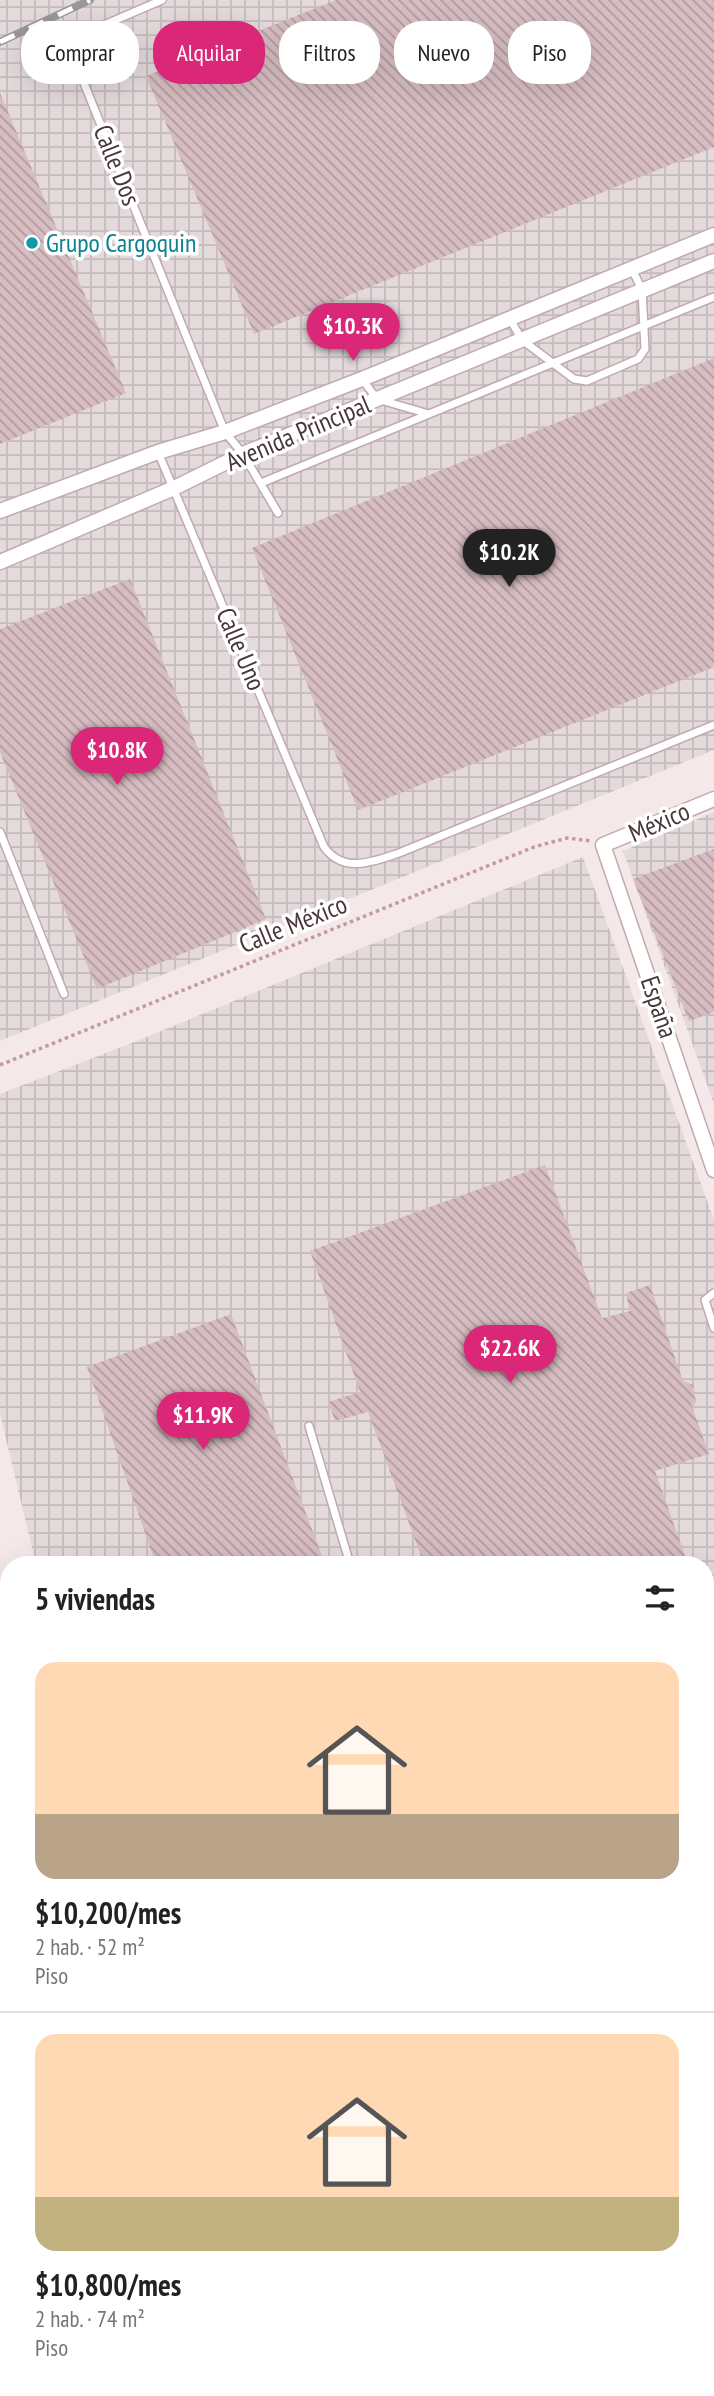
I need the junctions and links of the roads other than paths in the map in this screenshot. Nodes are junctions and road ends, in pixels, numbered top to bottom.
1 (162, 0) edge
2 (714, 235) edge
3 (714, 261) edge
4 (632, 269) junction
5 (642, 290) junction
6 (714, 298) edge
7 (510, 319) junction
8 (644, 326) junction
9 (522, 340) junction
10 (553, 364) junction
11 (362, 379) junction
12 (377, 399) junction
13 (430, 414) junction
14 (225, 432) junction
15 (158, 452) junction
16 (243, 454) junction
17 (261, 483) junction
18 (174, 488) junction
19 (0, 511) edge
20 (278, 513) dead end
21 (0, 562) edge
22 (714, 725) edge
23 (714, 799) edge
24 (0, 832) edge
25 (603, 845) joint
26 (64, 994) dead end
27 (714, 1170) edge
28 (714, 1293) edge
29 (714, 1328) edge
30 (309, 1426) dead end
31 (348, 1556) edge

1 - 14 lane, Calle Dos
2 - 4 street, Avenida Principal
3 - 5 street, Avenida Principal
4 - 5 lane
4 - 7 street, Avenida Principal
5 - 8 lane
5 - 9 street, Avenida Principal
6 - 8 lane
7 - 9 lane
7 - 11 street, Avenida Principal
8 - 10 lane
8 - 10 lane
9 - 10 lane
9 - 12 street, Avenida Principal
10 - 13 lane
11 - 12 lane
11 - 14 street, Avenida Principal
12 - 13 lane
12 - 16 street, Avenida Principal
13 - 17 lane
14 - 15 street, Avenida Principal
14 - 16 lane, Calle Dos
15 - 18 lane, Calle Uno
15 - 19 street, Avenida Principal
16 - 17 lane, Calle Dos
16 - 18 street, Avenida Principal
17 - 20 lane, Calle Dos
18 - 21 street, Avenida Principal
18 - 22 lane, Calle Uno
23 - 25 street, México
24 - 26 lane
25 - 27 street, España
28 - 29 lane
30 - 31 lane

